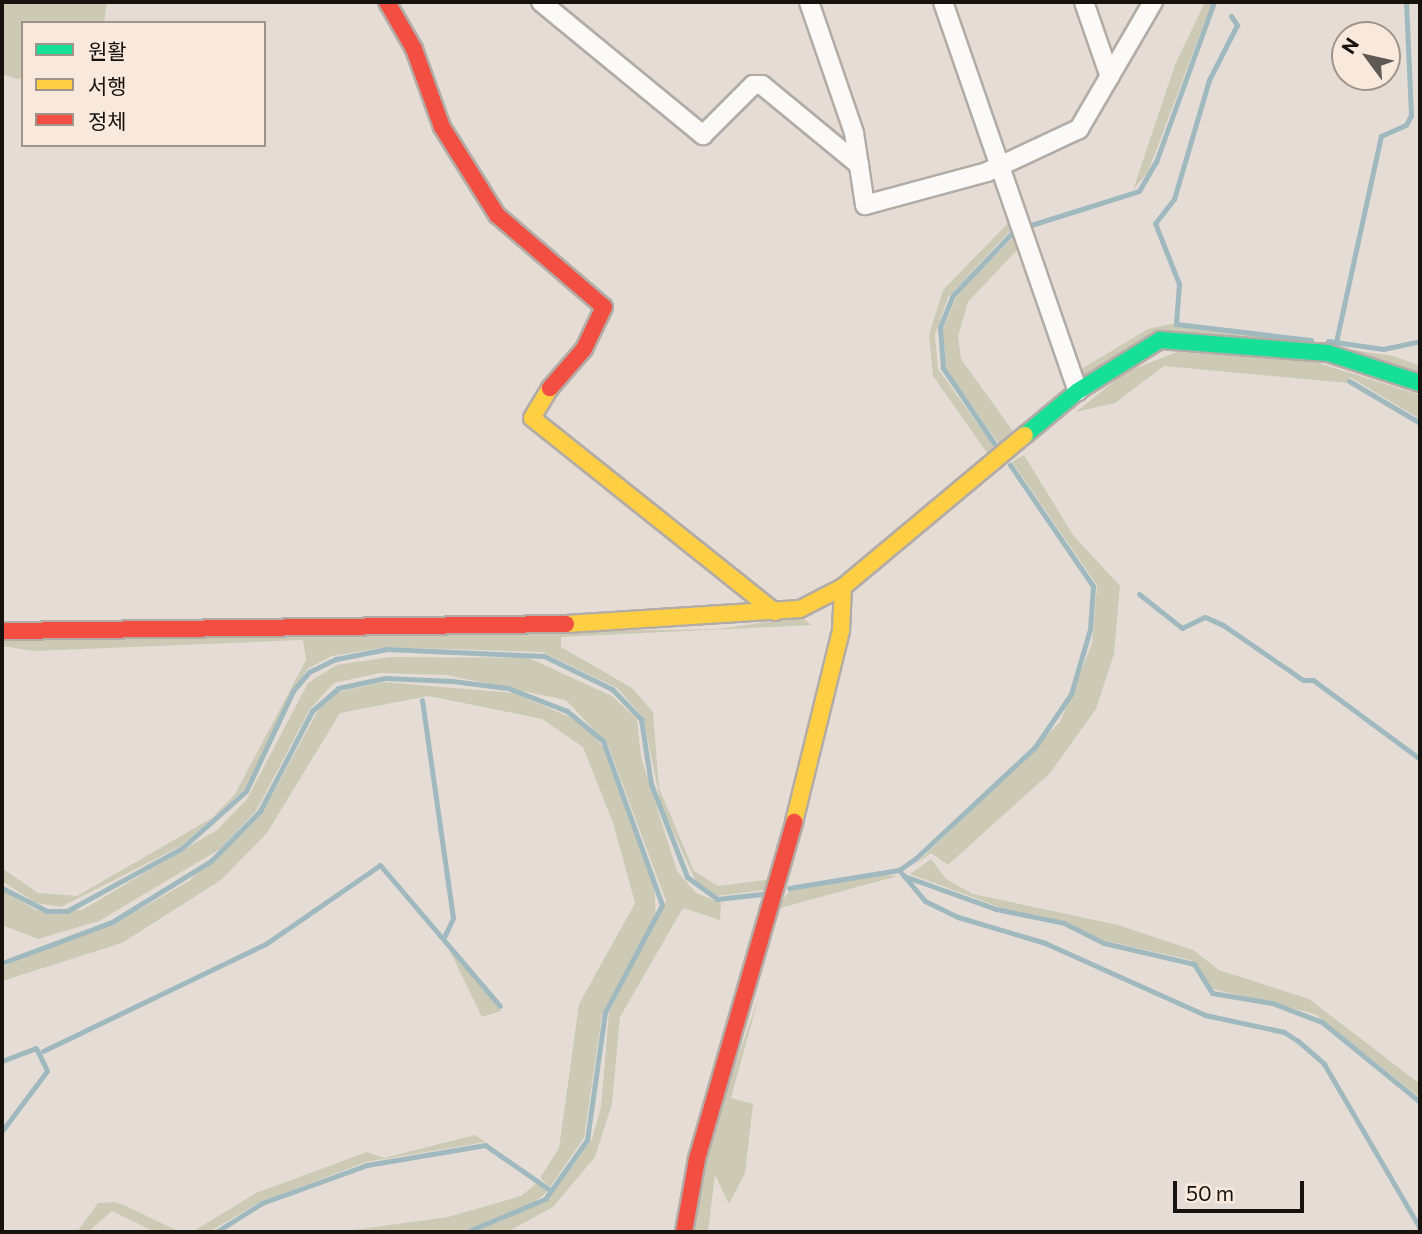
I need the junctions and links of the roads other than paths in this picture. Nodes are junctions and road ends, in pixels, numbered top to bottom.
1 (387, 2) edge
2 (541, 2) edge
3 (812, 2) edge
4 (943, 2) edge
5 (1084, 2) edge
6 (1153, 2) edge
7 (1111, 77) junction
8 (859, 165) junction
9 (1000, 167) junction
10 (1420, 383) edge
11 (1078, 391) junction
12 (843, 587) junction
13 (775, 612) junction
14 (2, 631) edge
15 (684, 1232) edge

1 - 13 street
2 - 8 street
3 - 8 street
4 - 9 street
5 - 7 street
6 - 7 street
7 - 9 street
8 - 9 street
9 - 11 street
10 - 11 street
11 - 12 street
12 - 13 street
12 - 15 street
13 - 14 street

